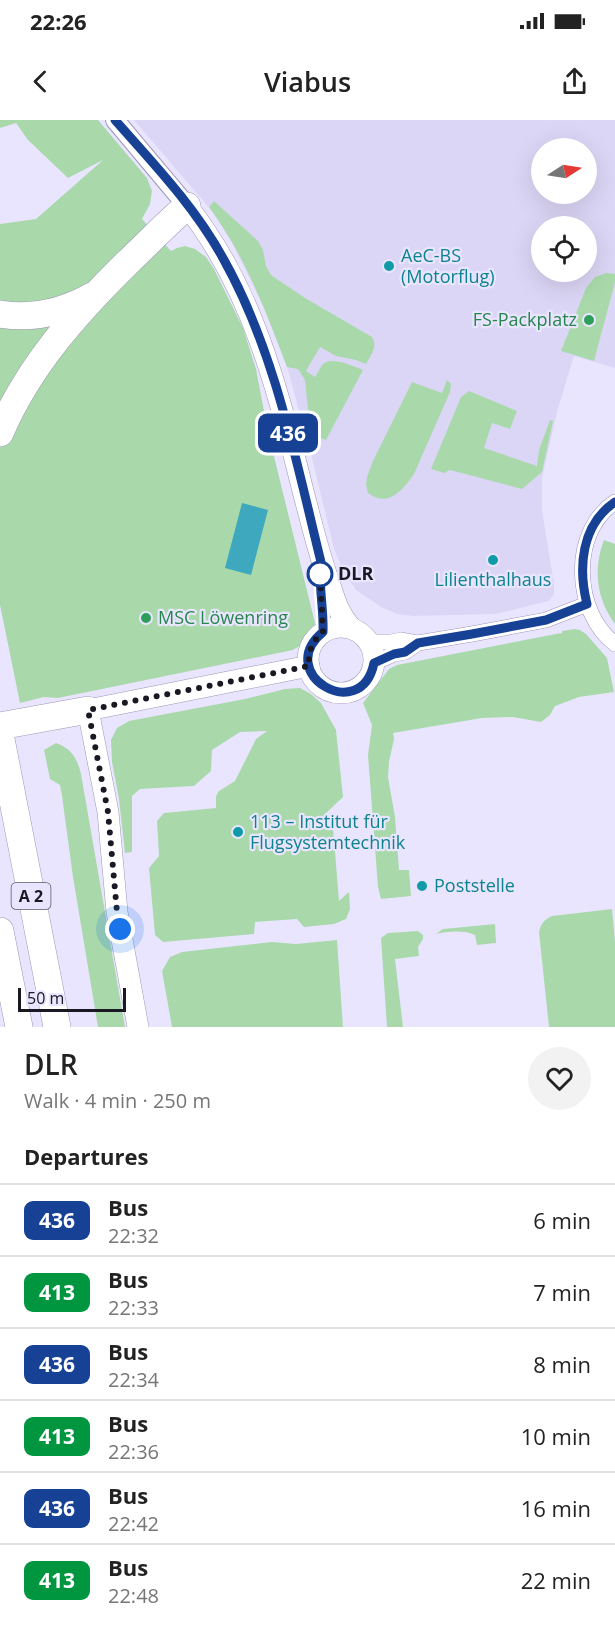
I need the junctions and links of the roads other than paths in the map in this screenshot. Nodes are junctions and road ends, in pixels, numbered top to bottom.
1 (115, 120) edge
2 (187, 206) junction
3 (96, 294) junction
4 (0, 314) edge
5 (0, 433) edge
6 (615, 502) edge
7 (321, 562) junction
8 (587, 604) junction
9 (351, 628) junction
10 (323, 632) junction
11 (369, 642) junction
12 (418, 643) junction
13 (615, 644) edge
14 (374, 663) junction
15 (309, 666) junction
16 (88, 710) junction
17 (0, 726) edge
18 (0, 734) edge
19 (0, 931) edge
20 (19, 1027) edge
21 (57, 1027) edge
22 (138, 1027) edge

1 - 2 street
2 - 3 highway
2 - 7 main road
3 - 4 highway
3 - 5 highway
6 - 8 street
7 - 9 main road
7 - 10 main road
8 - 12 street
8 - 13 street
9 - 10 main road
9 - 11 main road
10 - 15 main road
11 - 12 street
11 - 14 main road
12 - 14 street
14 - 15 main road
15 - 16 main road
16 - 17 highway
16 - 22 main road
18 - 21 highway, A 2
19 - 20 highway, A 2

